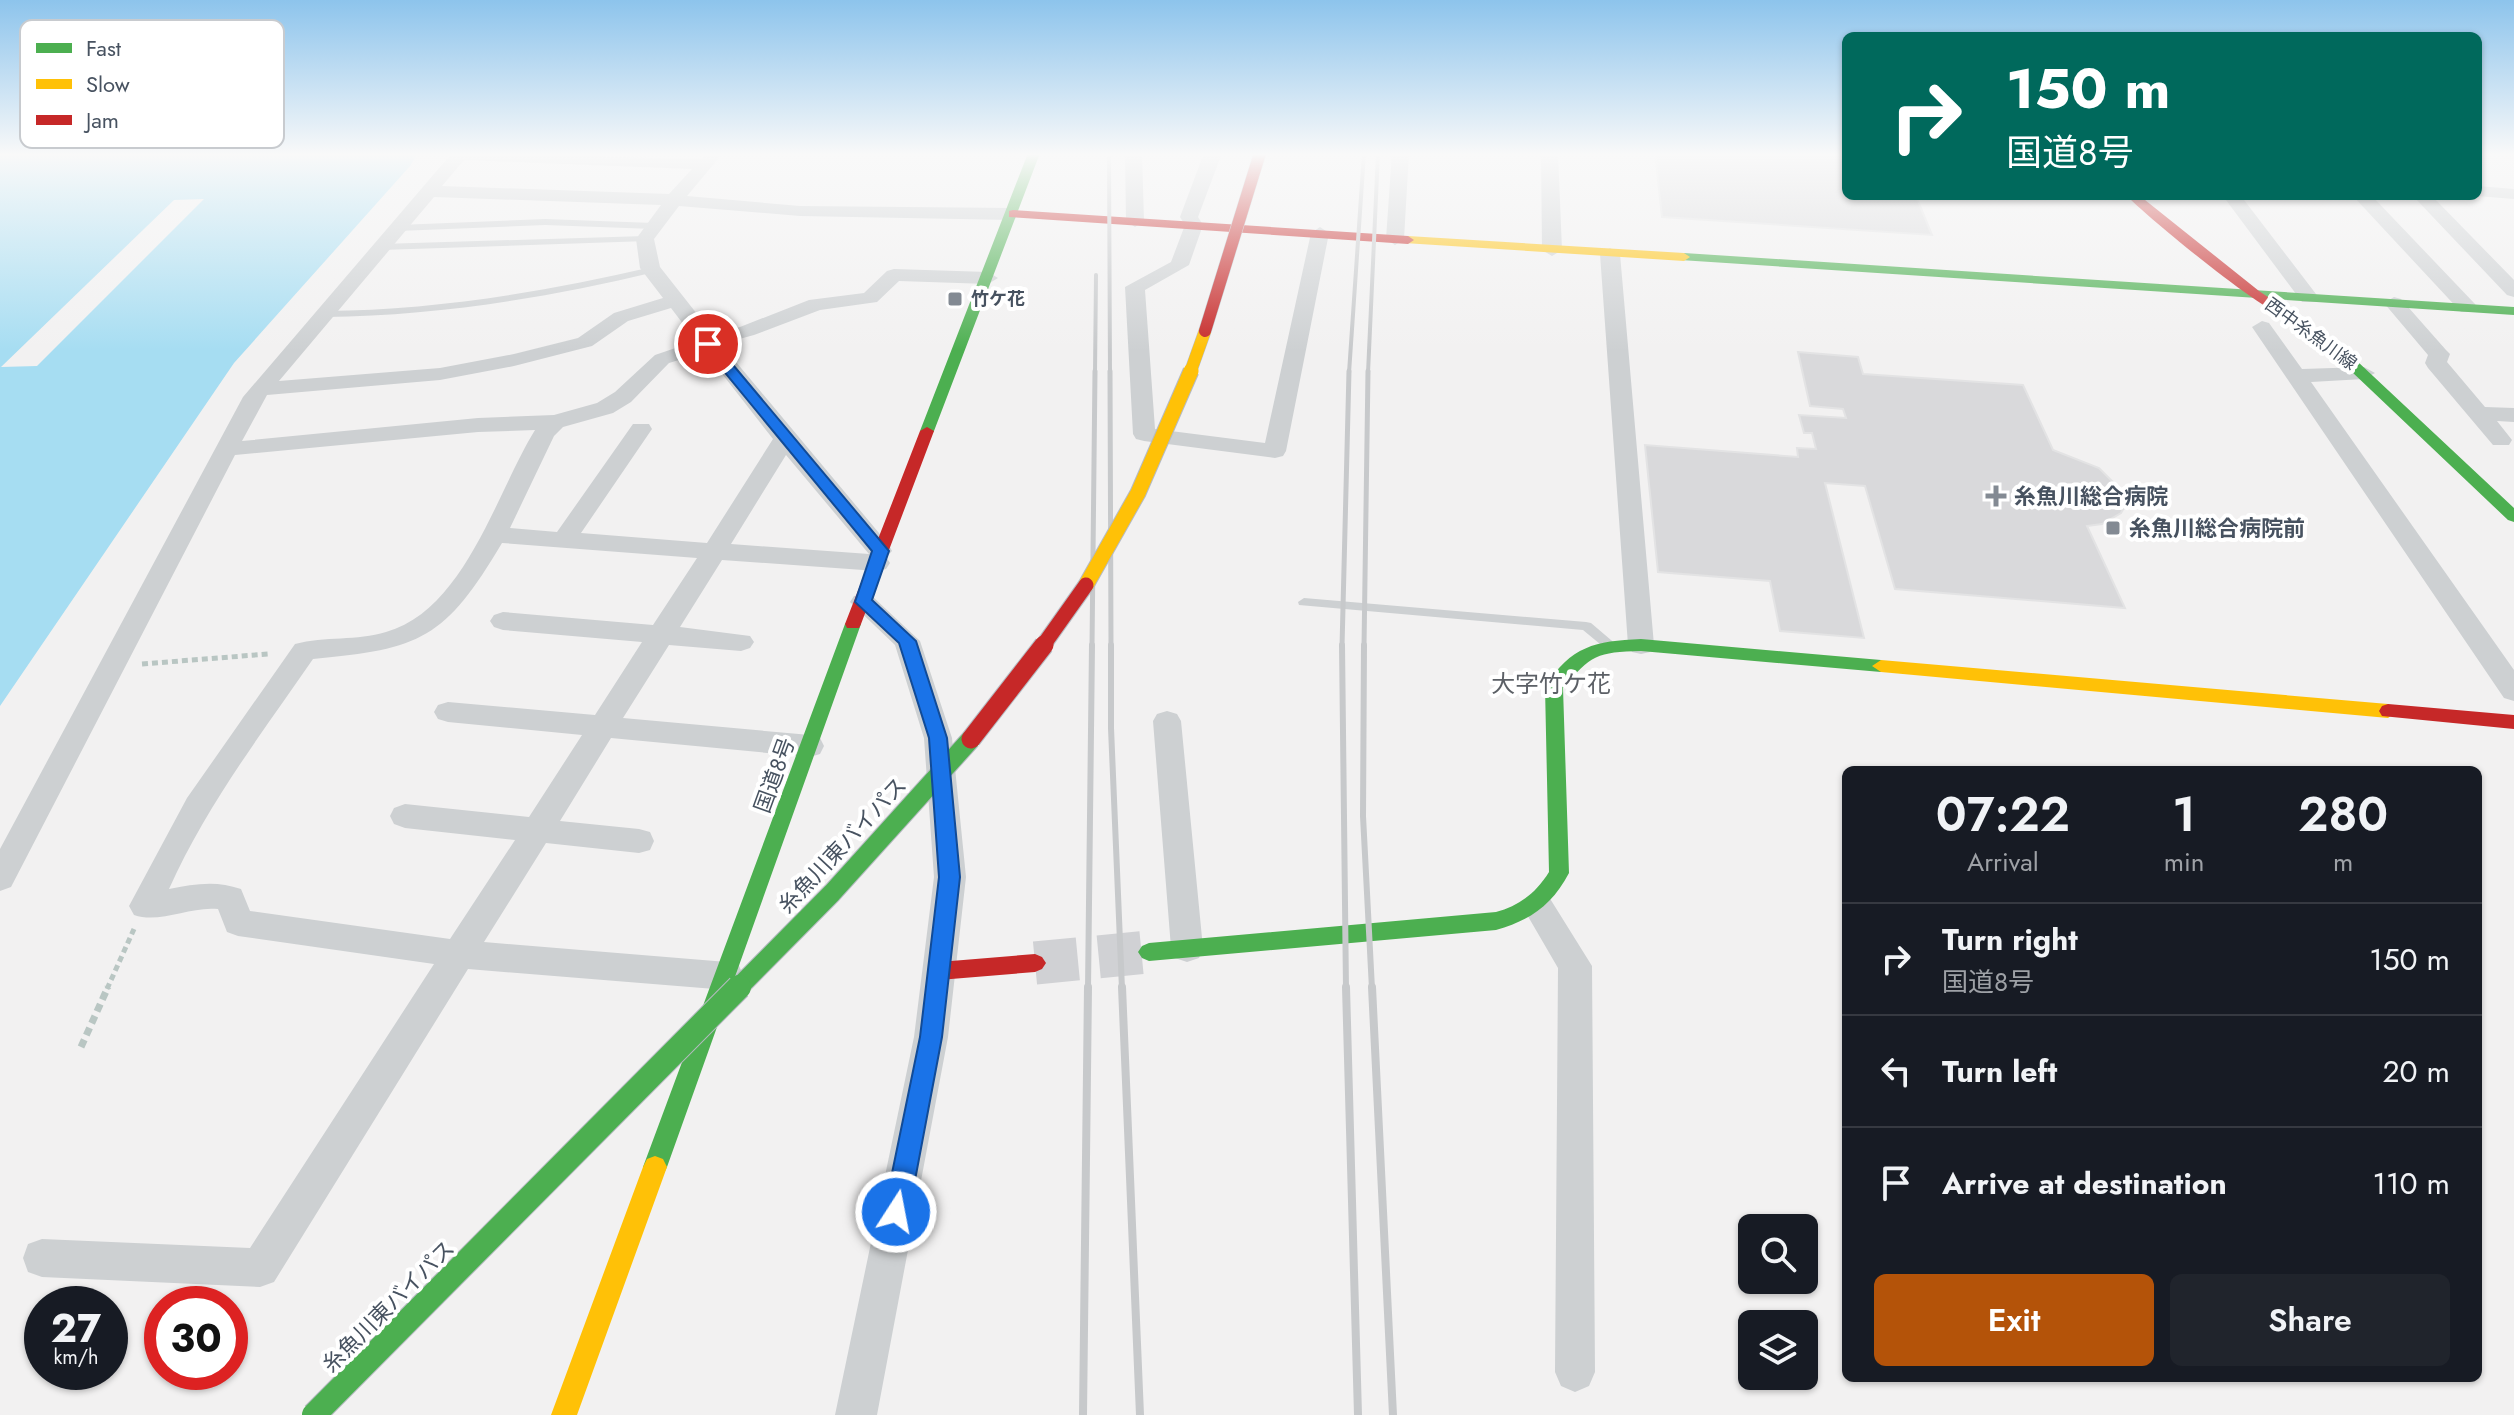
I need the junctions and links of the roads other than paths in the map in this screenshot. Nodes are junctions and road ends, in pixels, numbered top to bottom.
1 (406, 219) edge
2 (660, 219) edge
3 (1011, 219) edge
4 (1101, 219) edge
5 (1190, 219) edge
6 (1241, 219) edge
7 (1396, 219) edge
8 (1551, 219) edge
9 (2161, 219) edge
10 (2249, 219) edge
11 (2384, 219) edge
12 (2444, 219) edge
13 (1135, 221) joint
14 (1194, 225) junction
15 (398, 228) junction
16 (650, 233) junction
17 (1320, 233) junction
18 (1395, 239) junction
19 (381, 247) junction
20 (1552, 250) junction
21 (1610, 254) junction
22 (652, 270) junction
23 (988, 278) junction
24 (2514, 291) edge
25 (2254, 294) junction
26 (2309, 298) junction
27 (673, 301) junction
28 (2394, 303) junction
29 (2468, 308) junction
30 (2514, 311) edge
31 (325, 314) junction
32 (2262, 327) dead end
33 (707, 342) junction
34 (2364, 373) junction
35 (2296, 376) junction
36 (260, 389) junction
37 (2478, 413) junction
38 (2514, 415) edge
39 (555, 422) junction
40 (641, 429) dead end
41 (785, 439) junction
42 (2501, 440) dead end
43 (226, 449) junction
44 (2514, 517) edge
45 (494, 535) junction
46 (564, 540) junction
47 (712, 552) junction
48 (879, 557) junction
49 (863, 602) junction
50 (1304, 602) dead end
51 (503, 621) dead end
52 (660, 634) junction
53 (741, 642) dead end
54 (1641, 645) junction
55 (1611, 646) junction
56 (2514, 691) edge
57 (448, 712) dead end
58 (1167, 721) dead end
59 (2514, 722) edge
60 (601, 727) junction
61 (810, 746) junction
62 (405, 816) dead end
63 (536, 831) junction
64 (639, 841) dead end
65 (0, 878) edge
66 (1538, 906) junction
67 (1187, 948) junction
68 (1149, 952) tunnel mouth
69 (458, 954) junction
70 (1035, 963) tunnel mouth
71 (939, 971) junction
72 (727, 976) junction
73 (42, 1258) dead end
74 (1575, 1372) dead end
75 (314, 1415) edge
76 (564, 1415) edge
77 (856, 1415) edge

1 - 15 street
2 - 16 street
3 - 23 main road, 国道8号
4 - 13 main road
5 - 14 street
6 - 75 main road, 糸魚川東バイパス, bridge
7 - 18 street
8 - 20 street
9 - 25 main road, 西中糸魚川線
10 - 26 street
11 - 29 street
12 - 24 street
13 - 14 main road
14 - 17 main road
14 - 17 street
15 - 16 lane
15 - 19 street
16 - 19 lane
16 - 22 street
17 - 18 main road
18 - 20 main road
19 - 31 street
20 - 21 main road
21 - 25 main road
21 - 54 street
22 - 27 street
22 - 31 lane
23 - 33 street
23 - 48 main road, 国道8号
25 - 26 main road
25 - 34 main road, 西中糸魚川線
26 - 28 main road
27 - 33 street
27 - 36 street
28 - 29 main road
28 - 37 street
29 - 30 main road
31 - 36 street
32 - 35 street
33 - 39 street
33 - 41 street
34 - 35 street
34 - 44 main road, 西中糸魚川線
35 - 56 street
36 - 43 street
37 - 38 street
37 - 42 street
39 - 43 street
39 - 45 street
40 - 46 street
41 - 47 street
41 - 48 street
43 - 65 street
45 - 46 street
45 - 69 street
46 - 47 street
47 - 48 street
47 - 52 street
48 - 49 main road, 国道8号
49 - 61 main road, 国道8号
49 - 71 street
50 - 55 lane
51 - 52 street
52 - 53 street
52 - 60 street
54 - 55 main road
54 - 59 main road
55 - 66 main road
57 - 60 street
58 - 67 street
60 - 61 street
60 - 63 street
61 - 72 main road, 国道8号
62 - 63 street
63 - 64 street
63 - 69 street
66 - 67 main road
66 - 74 street
67 - 68 main road
69 - 72 street
69 - 73 street
70 - 71 main road
71 - 77 street
72 - 76 main road, 国道8号

